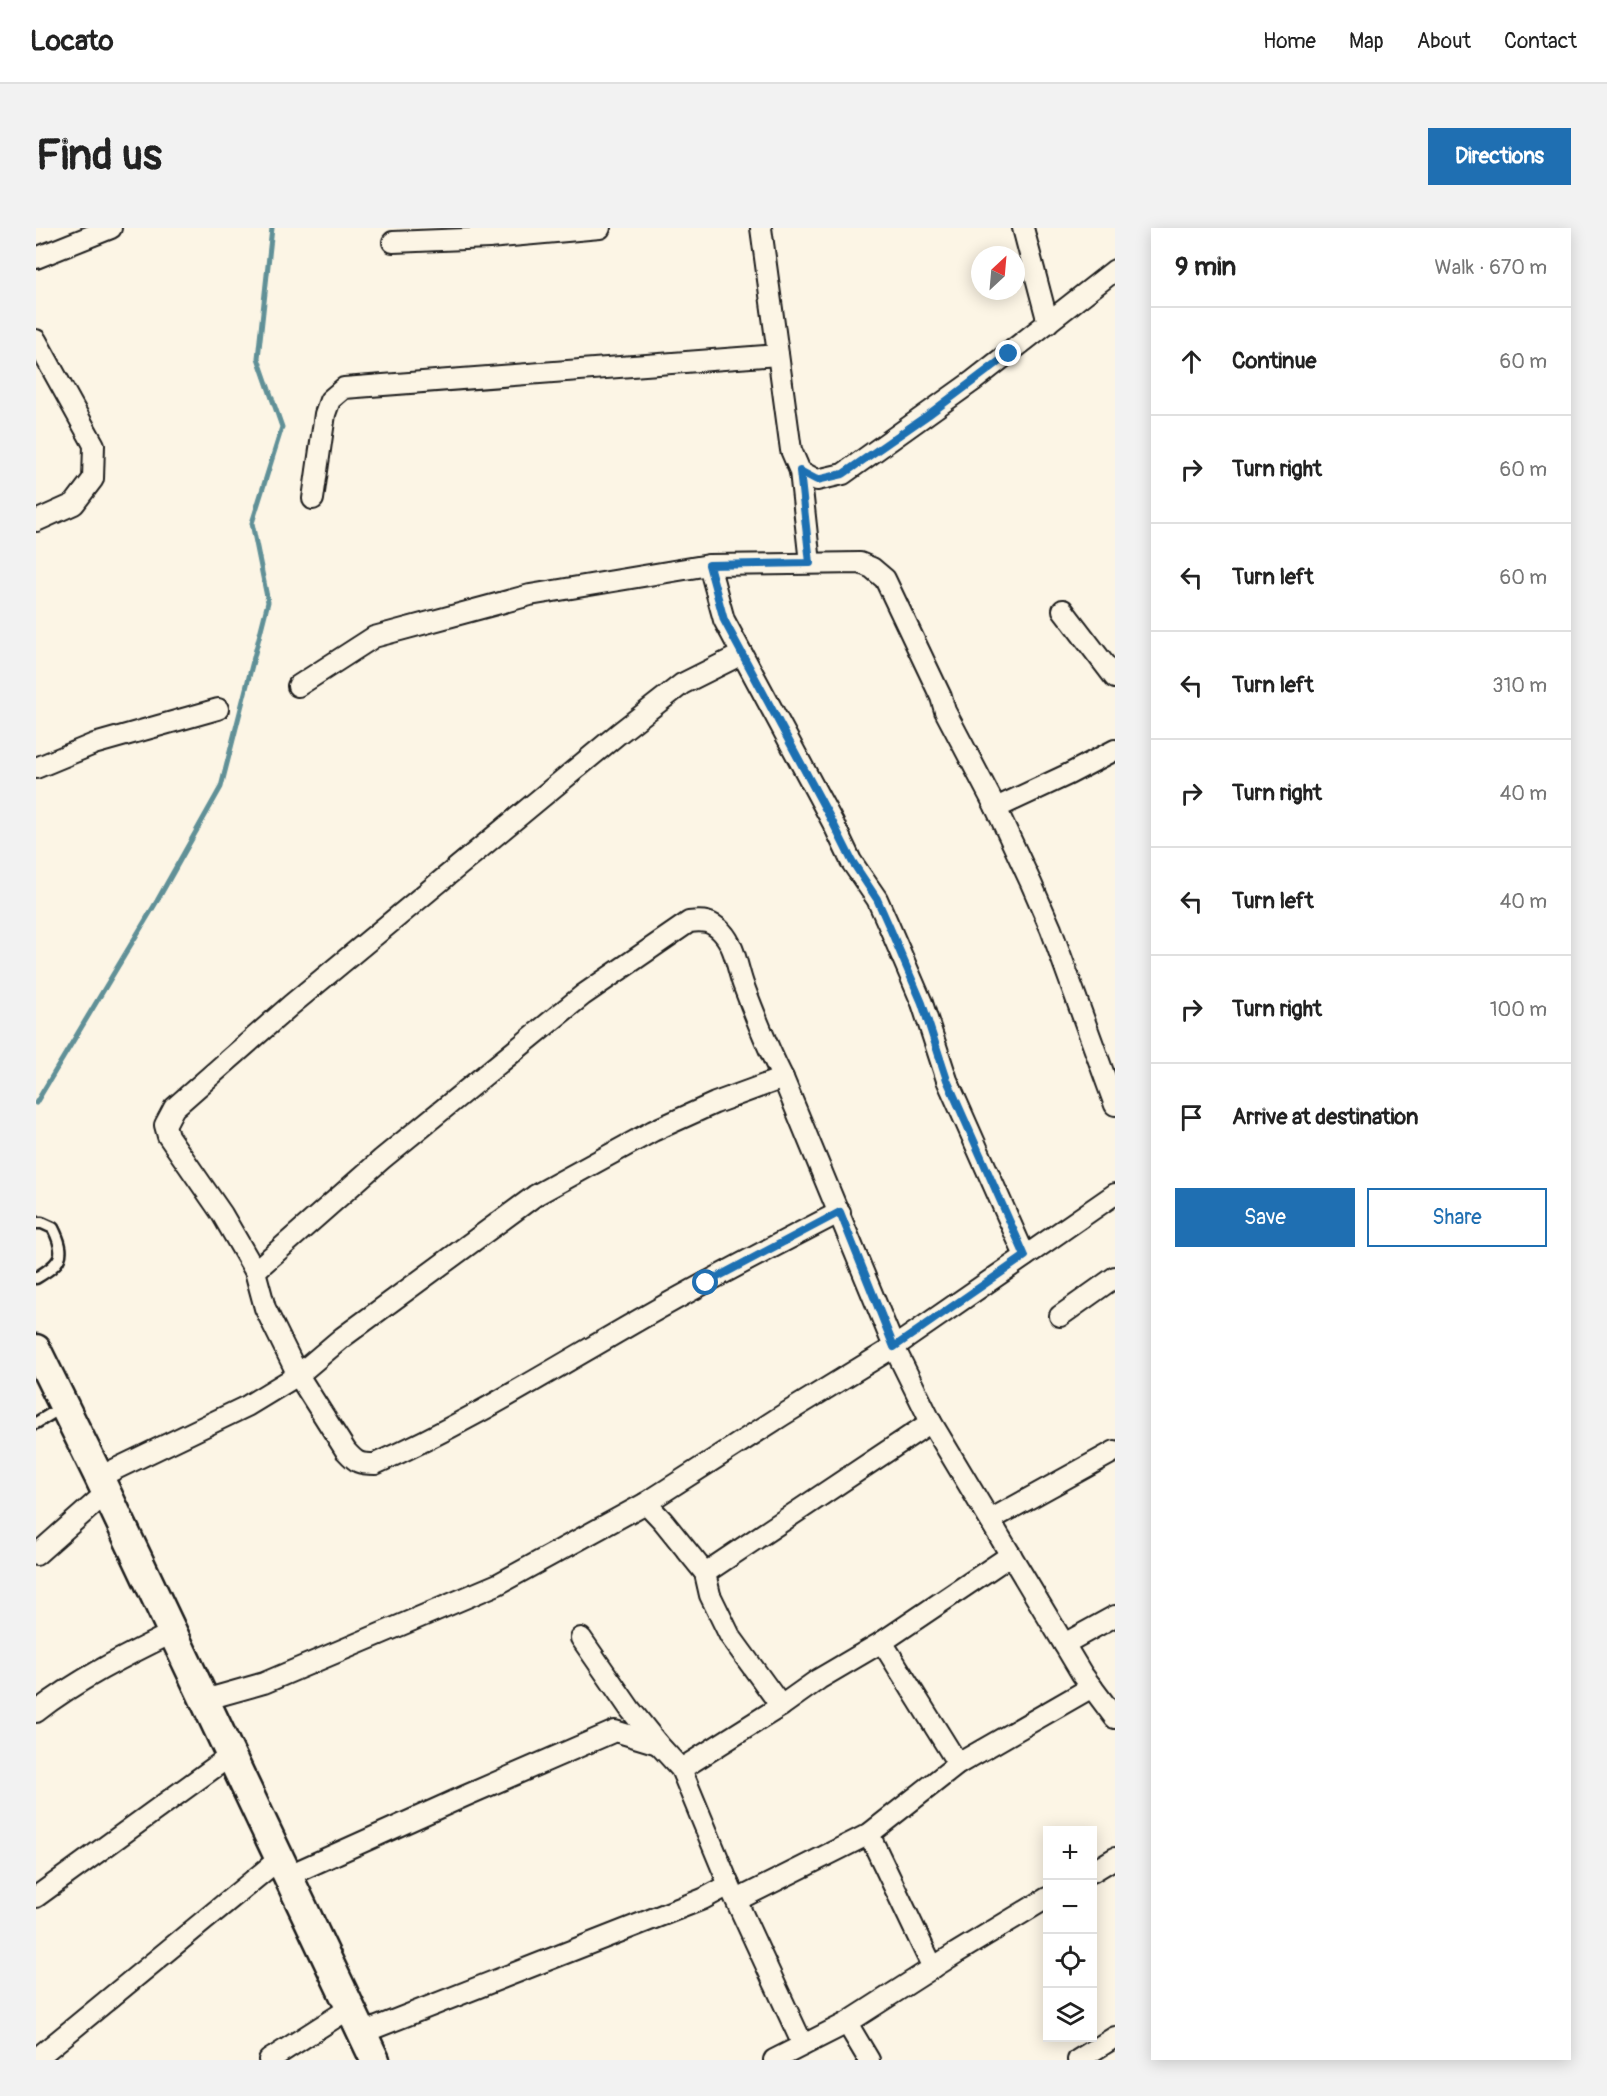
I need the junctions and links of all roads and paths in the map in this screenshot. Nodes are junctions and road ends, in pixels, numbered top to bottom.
1 (111, 228) edge
2 (600, 228) edge
3 (761, 228) edge
4 (1023, 228) edge
5 (393, 242) dead end
6 (36, 258) edge
7 (1115, 270) edge
8 (1048, 323) junction
9 (36, 340) edge
10 (778, 355) junction
11 (800, 471) junction
12 (313, 499) dead end
13 (36, 521) edge
14 (810, 563) junction
15 (709, 565) junction
16 (1063, 610) dead end
17 (742, 654) junction
18 (1115, 678) edge
19 (298, 686) dead end
20 (218, 709) dead end
21 (1115, 750) edge
22 (36, 768) edge
23 (996, 808) junction
24 (783, 1078) junction
25 (1115, 1105) edge
26 (1115, 1194) edge
27 (840, 1212) junction
28 (36, 1223) edge
29 (1025, 1256) junction
30 (255, 1270) junction
31 (1115, 1277) edge
32 (36, 1278) edge
33 (1060, 1316) dead end
34 (894, 1347) junction
35 (36, 1349) edge
36 (298, 1375) junction
37 (64, 1406) junction
38 (931, 1422) junction
39 (36, 1424) edge
40 (1115, 1451) edge
41 (102, 1485) junction
42 (646, 1503) junction
43 (990, 1520) junction
44 (36, 1555) edge
45 (1011, 1555) junction
46 (705, 1574) junction
47 (1115, 1616) edge
48 (172, 1633) junction
49 (581, 1638) dead end
50 (882, 1642) junction
51 (1064, 1644) junction
52 (1092, 1687) junction
53 (204, 1700) junction
54 (781, 1706) junction
55 (630, 1709) junction
56 (36, 1712) edge
57 (1115, 1718) edge
58 (615, 1731) junction
59 (658, 1744) junction
60 (230, 1756) junction
61 (958, 1764) junction
62 (681, 1769) junction
63 (869, 1834) junction
64 (1115, 1858) edge
65 (283, 1868) junction
66 (1097, 1869) edge
67 (733, 1892) junction
68 (36, 1897) edge
69 (1043, 1900) edge
70 (933, 1968) junction
71 (356, 2020) junction
72 (847, 2023) junction
73 (803, 2045) junction
74 (1109, 2047) edge
75 (36, 2060) edge
76 (269, 2060) edge
77 (375, 2060) edge
78 (774, 2060) edge
79 (869, 2060) edge
80 (1078, 2060) edge

1 - 6 street
2 - 5 street
3 - 10 street
4 - 8 street
7 - 8 street
8 - 11 street
9 - 13 street
10 - 11 street
10 - 12 street
11 - 14 street
14 - 15 street
14 - 23 street
15 - 17 street
15 - 19 street
16 - 18 street
17 - 29 street
17 - 30 street
20 - 22 street
21 - 23 street
23 - 25 street
24 - 27 street
24 - 30 street
24 - 36 street
26 - 29 street
27 - 34 street
27 - 36 street
28 - 32 lane
29 - 34 street
30 - 36 street
31 - 33 street
34 - 38 street
34 - 42 street
35 - 37 main road
36 - 41 street
37 - 39 lane
37 - 41 main road
38 - 43 street
38 - 46 street
40 - 43 street
41 - 44 street
41 - 48 main road
42 - 46 street
42 - 53 street
43 - 45 street
45 - 50 street
45 - 51 street
46 - 54 street
47 - 51 street
48 - 53 main road
48 - 56 street
49 - 55 street
50 - 54 street
50 - 61 street
51 - 52 street
52 - 57 street
52 - 61 street
53 - 60 main road
54 - 62 street
55 - 58 street
55 - 59 street
58 - 59 street
58 - 65 street
59 - 62 street
60 - 65 main road
60 - 68 street
61 - 63 street
62 - 67 street
63 - 67 street
63 - 70 street
64 - 66 street
65 - 71 main road
65 - 75 street
67 - 71 street
67 - 73 street
69 - 70 street
70 - 72 street
71 - 76 street
71 - 77 main road
72 - 73 street
72 - 79 street
73 - 78 street
74 - 80 street

